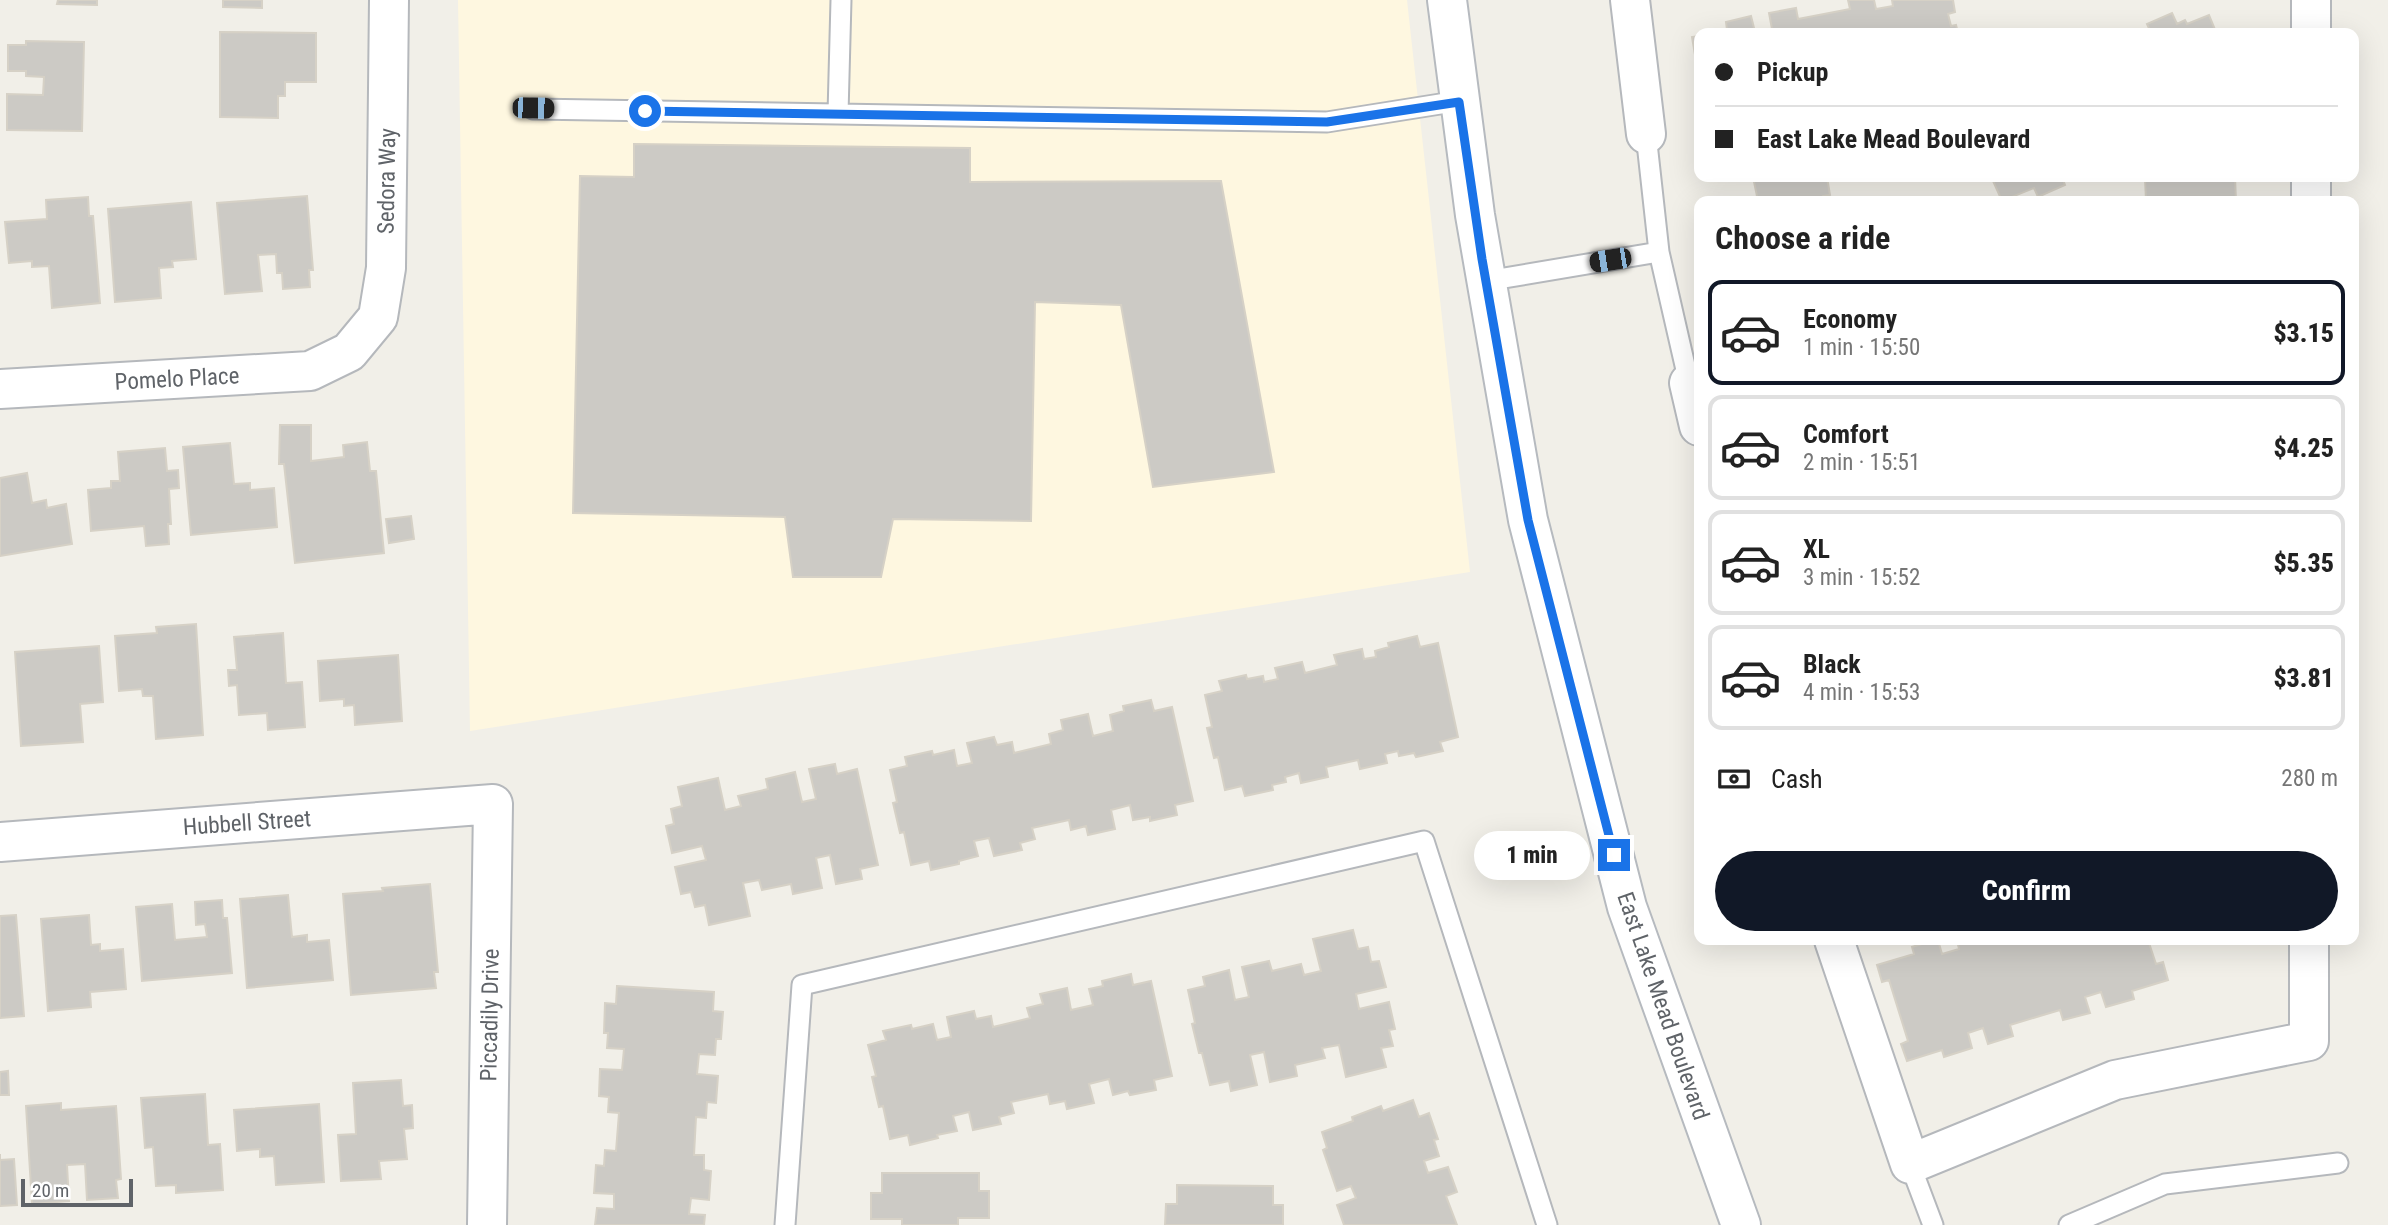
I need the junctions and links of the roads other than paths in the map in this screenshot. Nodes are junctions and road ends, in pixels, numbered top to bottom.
1 (389, 0) edge
2 (841, 0) edge
3 (1447, 0) edge
4 (1630, 0) edge
5 (2311, 0) edge
6 (2311, 28) edge
7 (1459, 102) junction
8 (533, 108) dead end
9 (838, 114) junction
10 (1646, 134) joint
11 (1659, 252) junction
12 (1486, 281) junction
13 (349, 352) joint
14 (1689, 383) joint
15 (0, 389) edge
16 (1694, 404) edge
17 (493, 804) joint
18 (0, 842) edge
19 (1836, 945) edge
20 (2309, 945) edge
21 (2337, 1163) dead end
22 (1910, 1164) junction
23 (488, 1225) edge
24 (785, 1225) edge
25 (1547, 1225) edge
26 (1741, 1225) edge
27 (1933, 1225) edge
28 (2069, 1225) edge

1 - 13 street, Sedora Way
2 - 9 lane
3 - 7 street, East Lake Mead Boulevard
4 - 10 street
5 - 6 street
7 - 9 lane
7 - 12 street, East Lake Mead Boulevard
8 - 9 lane
10 - 11 lane
11 - 12 lane
11 - 14 lane
12 - 26 street, East Lake Mead Boulevard
13 - 15 street, Pomelo Place
14 - 16 street
17 - 18 street, Hubbell Street
17 - 23 street, Piccadily Drive
19 - 22 street
20 - 22 street
21 - 28 lane
22 - 27 lane
24 - 25 lane

